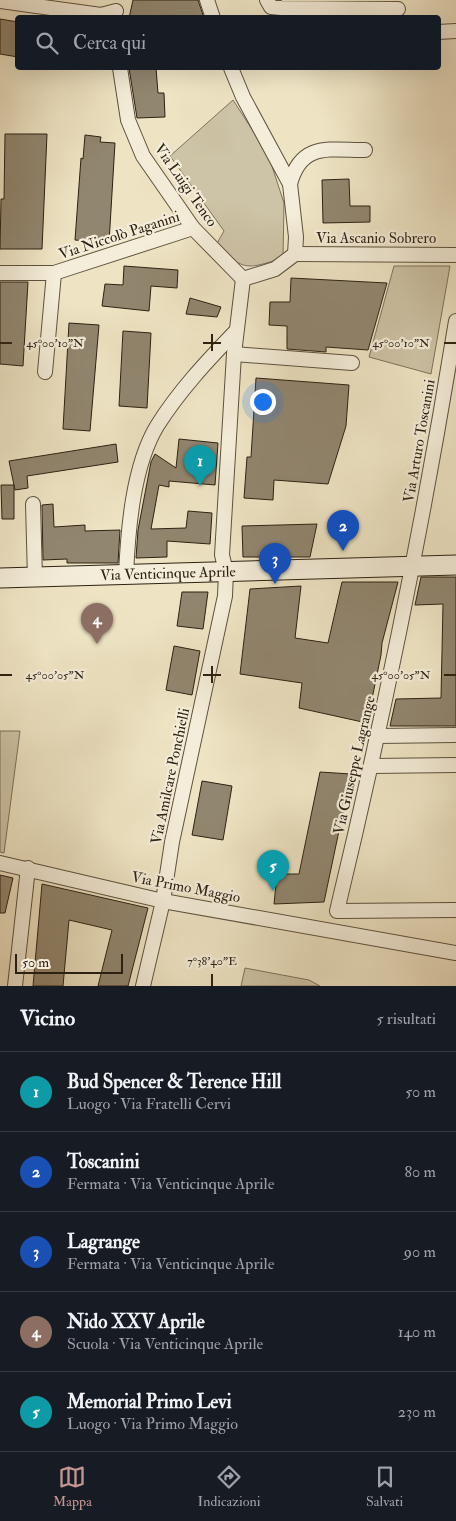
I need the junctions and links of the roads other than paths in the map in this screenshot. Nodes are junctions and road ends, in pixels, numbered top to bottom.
1 (207, 0) edge
2 (267, 0) edge
3 (0, 1) edge
4 (119, 9) edge
5 (398, 9) edge
6 (212, 15) edge
7 (456, 31) edge
8 (441, 32) edge
9 (120, 70) edge
10 (232, 70) edge
11 (365, 150) dead end
12 (290, 184) junction
13 (193, 228) junction
14 (295, 254) junction
15 (456, 255) edge
16 (0, 273) edge
17 (54, 273) junction
18 (242, 279) junction
19 (456, 321) edge
20 (236, 331) junction
21 (234, 354) junction
22 (352, 363) dead end
23 (45, 372) dead end
24 (33, 504) dead end
25 (456, 565) edge
26 (413, 566) junction
27 (226, 572) junction
28 (126, 575) junction
29 (0, 578) edge
30 (35, 578) junction
31 (456, 735) edge
32 (378, 736) junction
33 (456, 765) edge
34 (372, 766) junction
35 (0, 863) edge
36 (28, 868) junction
37 (163, 901) junction
38 (456, 910) edge
39 (456, 953) edge
40 (15, 986) edge
41 (143, 986) edge

1 - 6 street
2 - 5 street
3 - 4 street
7 - 8 street
9 - 13 street, Via Luigi Tenco
10 - 12 street
11 - 12 street
12 - 14 street
13 - 17 street, Via Niccolò Paganini
13 - 18 street, Via Luigi Tenco
14 - 15 street, Via Ascanio Sobrero
14 - 18 street
16 - 17 street, Via Niccolò Paganini
17 - 23 street, Via Niccolò Paganini
18 - 20 street, Via Amilcare Ponchielli
19 - 26 street, Via Arturo Toscanini
20 - 21 street, Via Amilcare Ponchielli
20 - 28 street
21 - 22 street
21 - 27 street, Via Amilcare Ponchielli
24 - 30 street
25 - 26 street, Via Venticinque Aprile
26 - 27 street, Via Venticinque Aprile
26 - 32 street, Via Giuseppe Lagrange
27 - 28 street, Via Venticinque Aprile
27 - 37 street, Via Amilcare Ponchielli
28 - 30 street, Via Venticinque Aprile
29 - 30 street, Via Venticinque Aprile
31 - 32 street
32 - 34 street, Via Giuseppe Lagrange
33 - 34 street
34 - 38 street, Via Giuseppe Lagrange
35 - 36 street, Via Primo Maggio
36 - 37 street, Via Primo Maggio
36 - 40 street
37 - 39 street, Via Primo Maggio
37 - 41 street, Via Amilcare Ponchielli

